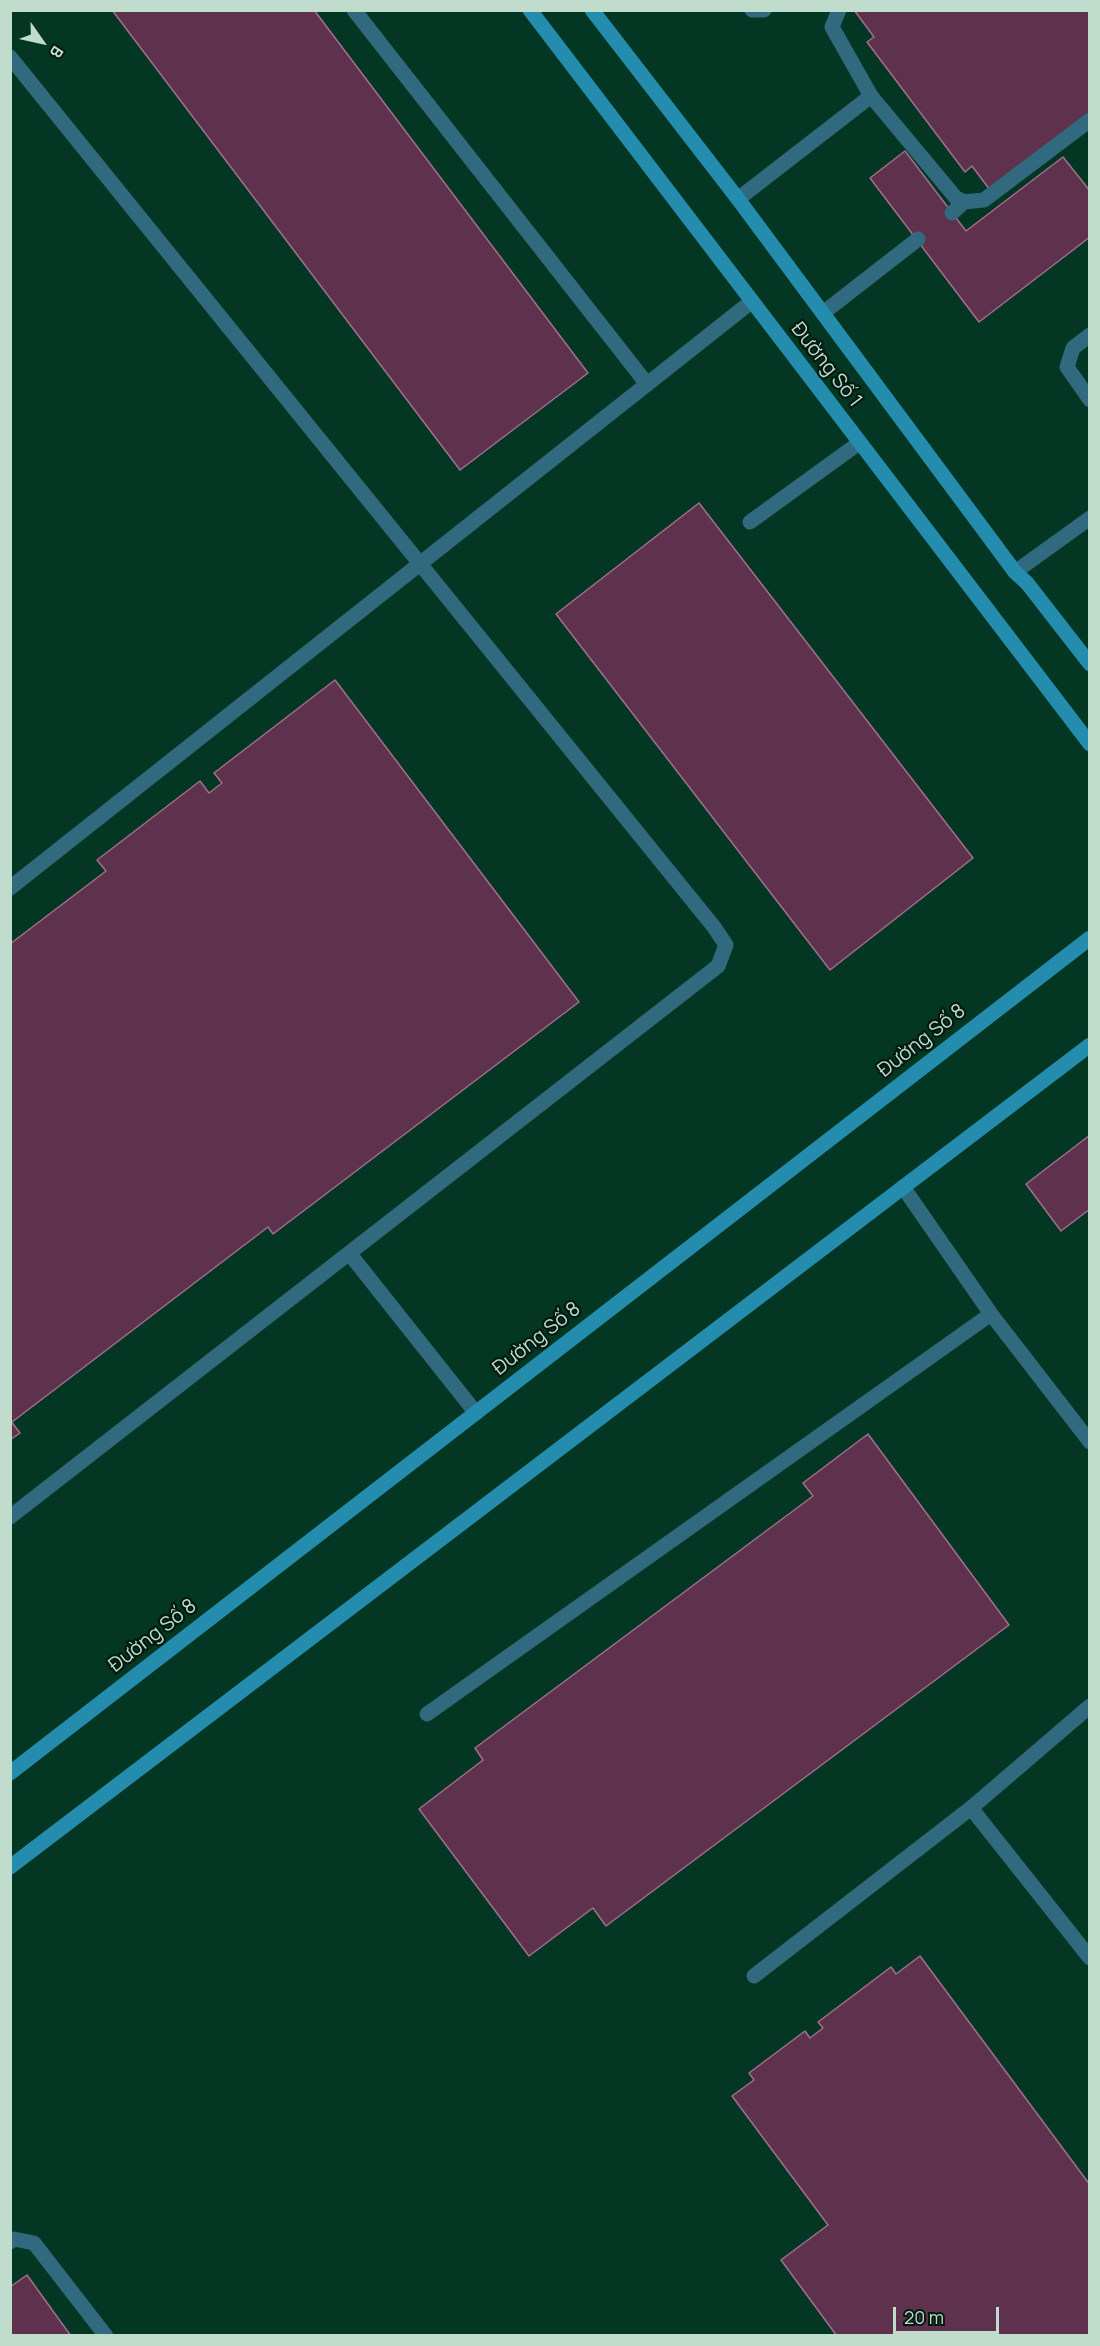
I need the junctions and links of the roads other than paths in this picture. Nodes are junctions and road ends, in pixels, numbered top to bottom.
1 (354, 10) edge
2 (530, 10) edge
3 (592, 10) edge
4 (752, 10) edge
5 (764, 10) edge
6 (839, 10) edge
7 (10, 57) edge
8 (871, 96) junction
9 (1089, 120) edge
10 (738, 199) junction
11 (964, 202) junction
12 (952, 213) dead end
13 (918, 239) dead end
14 (751, 302) junction
15 (823, 313) junction
16 (1089, 335) edge
17 (647, 384) junction
18 (1089, 400) edge
19 (859, 443) junction
20 (1089, 518) edge
21 (750, 522) dead end
22 (421, 562) junction
23 (1015, 572) junction
24 (1089, 664) edge
25 (1089, 744) edge
26 (10, 888) edge
27 (1089, 938) edge
28 (1089, 1045) edge
29 (903, 1187) junction
30 (349, 1253) junction
31 (991, 1314) junction
32 (476, 1413) junction
33 (1089, 1442) edge
34 (10, 1517) edge
35 (1089, 1706) edge
36 (427, 1714) dead end
37 (10, 1773) edge
38 (971, 1808) junction
39 (10, 1866) edge
40 (1089, 1958) edge
41 (753, 1976) dead end
42 (10, 2242) edge
43 (106, 2336) edge

1 - 17 lane
2 - 14 street, Đường Số 1
3 - 10 street, Đường Số 1
4 - 5 lane
6 - 8 lane
7 - 22 lane
8 - 10 lane
8 - 11 lane
9 - 11 lane
10 - 15 street, Đường Số 1
11 - 12 lane
13 - 15 lane
14 - 17 lane
14 - 19 street, Đường Số 1
15 - 23 street, Đường Số 1
16 - 18 lane
17 - 22 lane
19 - 21 lane
19 - 25 street, Đường Số 1
20 - 23 lane
22 - 26 lane
22 - 30 lane
23 - 24 street, Đường Số 1
27 - 32 street, Đường Số 8
28 - 29 street
29 - 31 lane
29 - 39 street
30 - 32 lane
30 - 34 lane
31 - 33 lane
31 - 36 lane
32 - 37 street, Đường Số 8
35 - 38 lane
38 - 40 lane
38 - 41 lane
42 - 43 lane

